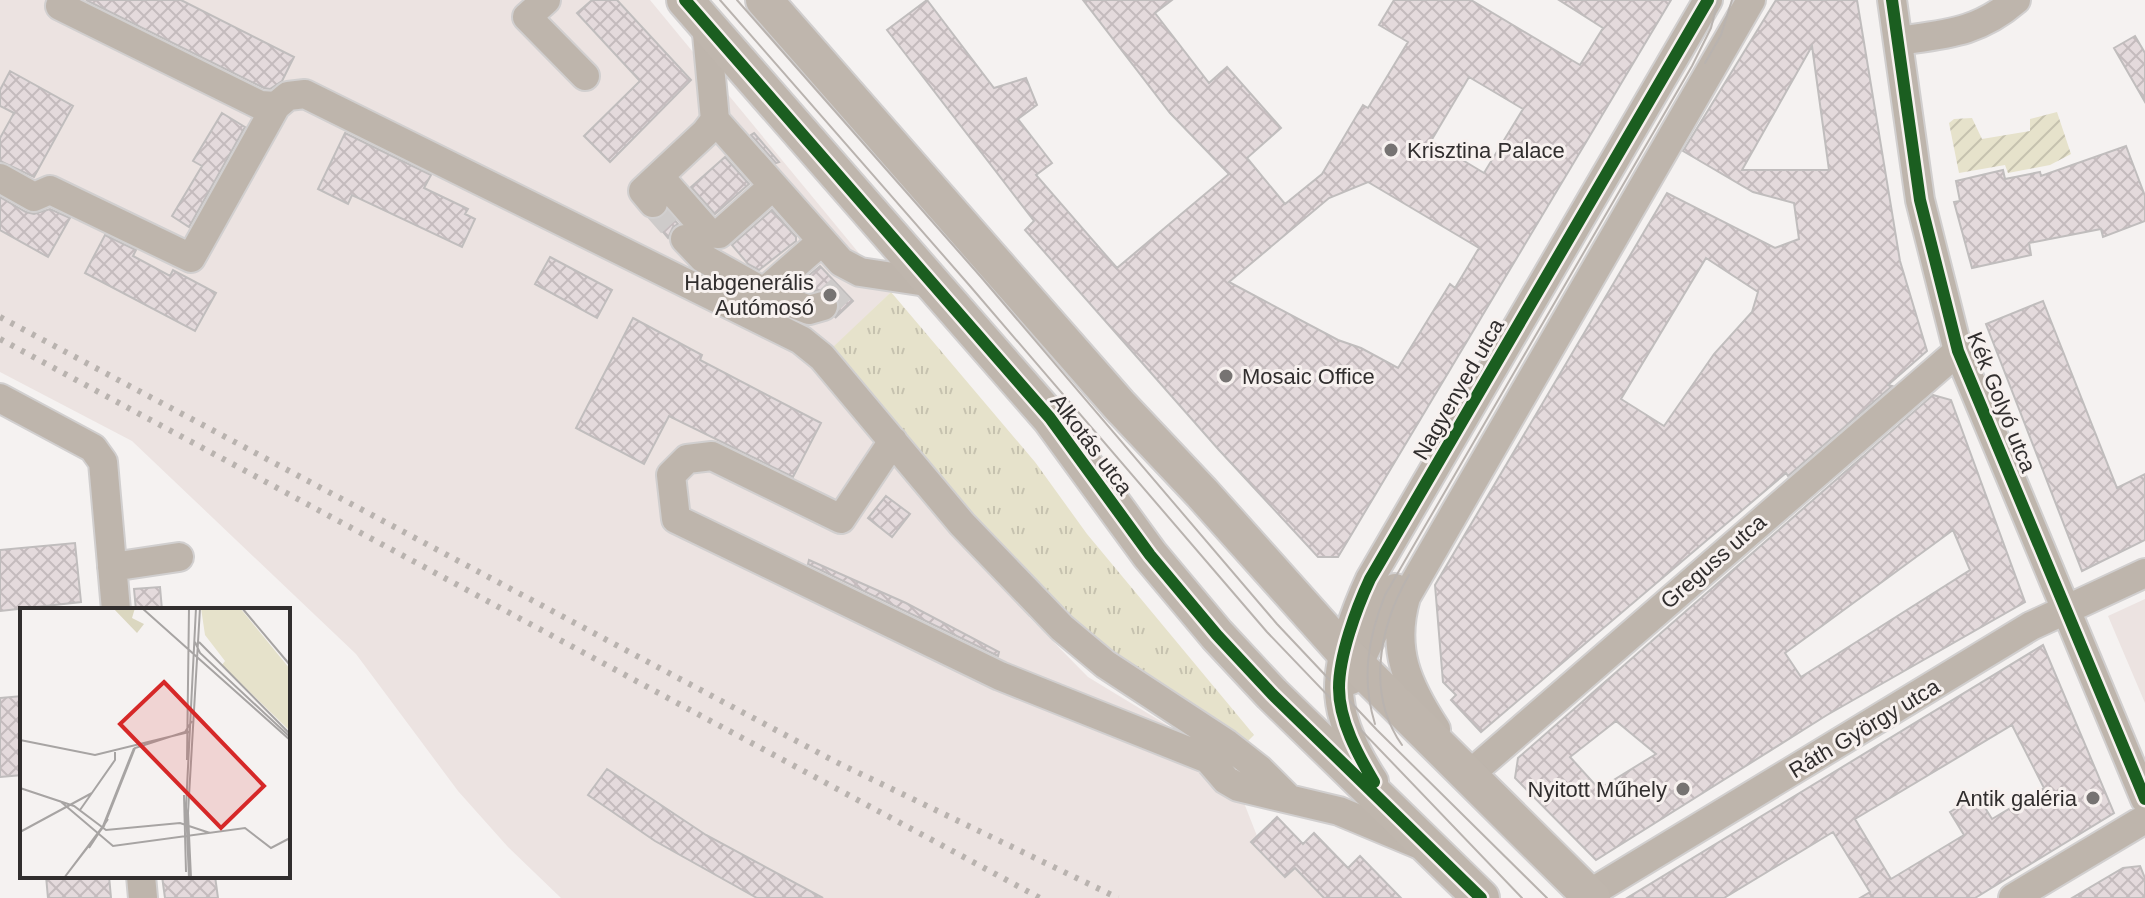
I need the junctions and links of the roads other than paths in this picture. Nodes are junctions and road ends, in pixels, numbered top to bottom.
1 (546, 0) edge
2 (764, 0) edge
3 (1742, 0) edge
4 (1751, 0) edge
5 (1892, 0) edge
6 (2016, 0) edge
7 (1711, 2) edge
8 (60, 6) dead end
9 (695, 12) edge
10 (1898, 41) junction
11 (1723, 50) junction
12 (585, 76) dead end
13 (276, 106) junction
14 (715, 120) junction
15 (0, 178) edge
16 (773, 186) junction
17 (685, 239) tunnel mouth
18 (822, 241) junction
19 (933, 283) junction
20 (841, 289) junction
21 (764, 292) junction
22 (1958, 351) junction
23 (0, 398) edge
24 (893, 441) junction
25 (179, 557) dead end
26 (112, 567) junction
27 (2145, 573) edge
28 (116, 608) edge
29 (2064, 609) junction
30 (1351, 659) junction
31 (1465, 770) junction
32 (1288, 798) junction
33 (2145, 799) edge
34 (1392, 809) junction
35 (2145, 819) edge
36 (1434, 851) junction
37 (141, 878) edge
38 (1590, 896) edge
39 (143, 898) edge
40 (1481, 898) edge
41 (2013, 898) edge

1 - 12 street
2 - 30 main road, Alkotás utca
3 - 11 street
4 - 11 street
5 - 10 street, Kék Golyó utca
6 - 10 street
7 - 30 street, Nagyenyed utca
8 - 13 street
9 - 14 street
9 - 19 main road, Alkotás utca
10 - 22 street, Kék Golyó utca
11 - 31 street
13 - 15 street
13 - 24 street
14 - 16 street
14 - 16 street
16 - 18 street
17 - 21 street
18 - 20 street
18 - 21 street
19 - 20 street
19 - 34 main road, Alkotás utca
20 - 21 street
22 - 29 street, Kék Golyó utca
22 - 31 street, Greguss utca
23 - 26 street
24 - 32 street
24 - 32 street
25 - 26 street
26 - 28 street
27 - 29 street, Ráth György utca
29 - 33 street, Kék Golyó utca
29 - 38 street, Ráth György utca
30 - 31 main road, Alkotás utca
30 - 34 street, Nagyenyed utca
31 - 38 main road, Alkotás utca
32 - 36 street
34 - 36 main road, Alkotás utca
35 - 41 street
36 - 40 main road, Alkotás utca
37 - 39 street

